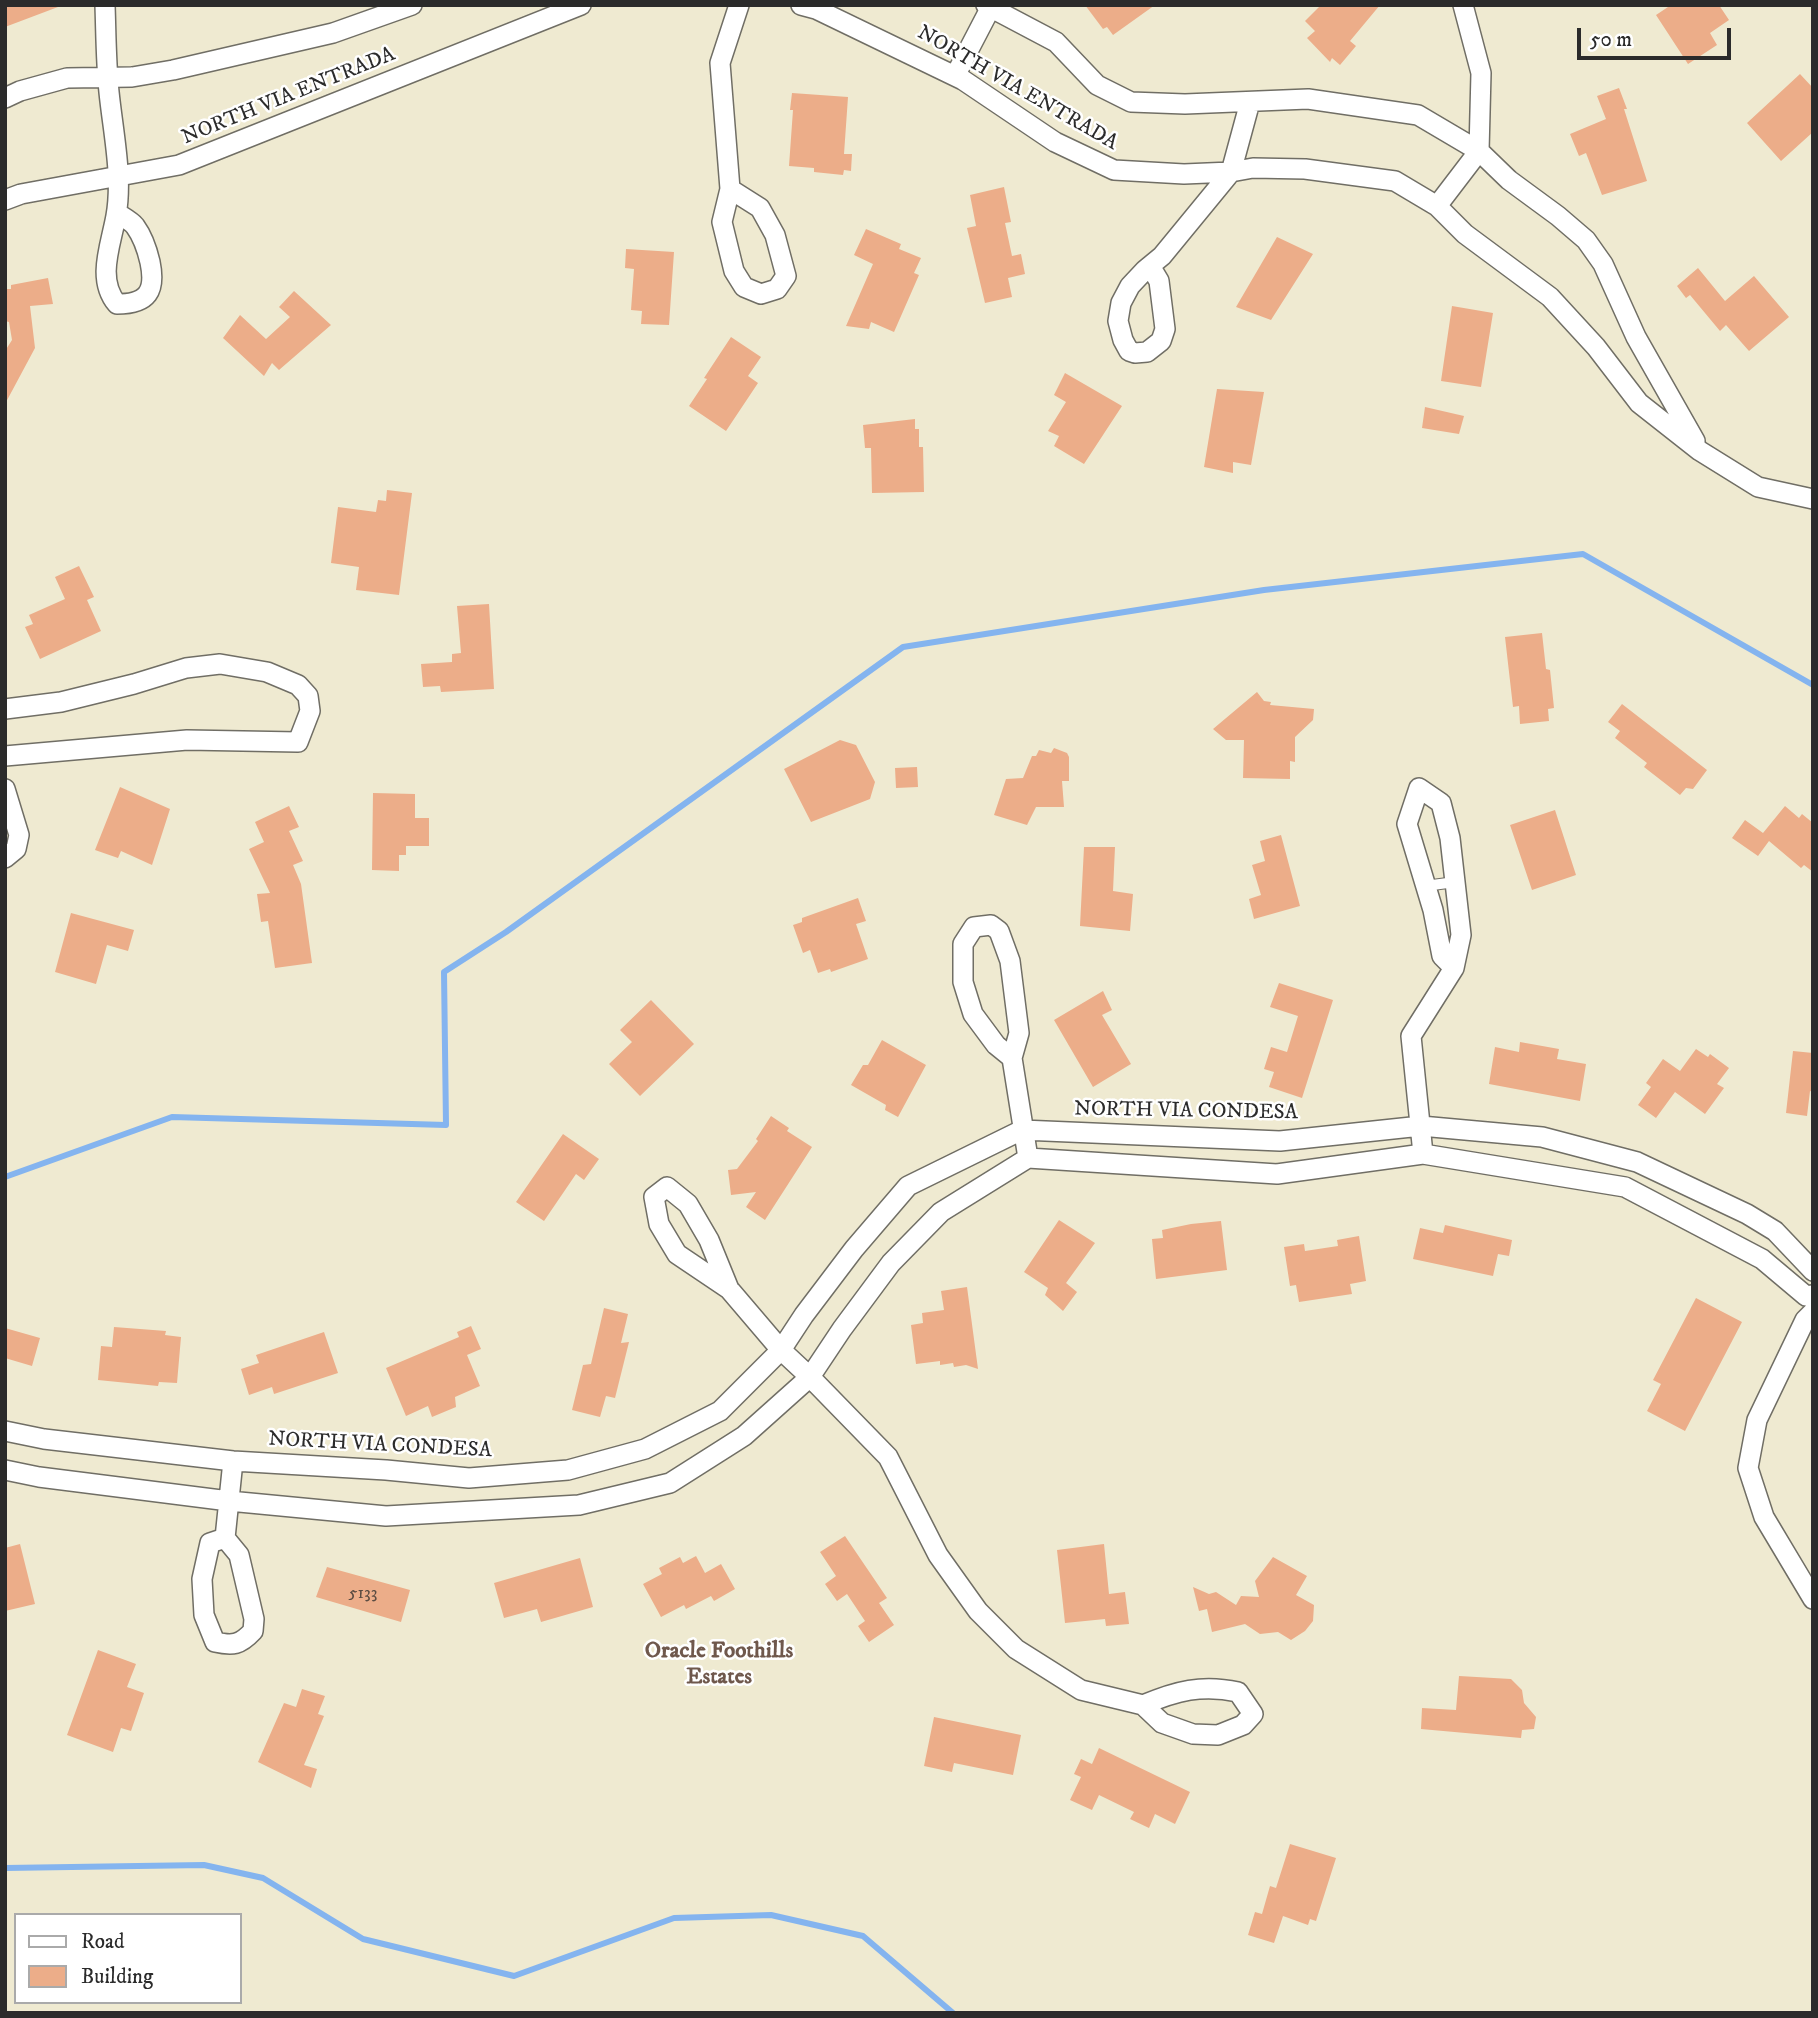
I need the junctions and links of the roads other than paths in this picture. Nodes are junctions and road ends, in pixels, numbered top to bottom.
1 (105, 5) edge
2 (412, 5) edge
3 (581, 5) edge
4 (739, 5) edge
5 (801, 5) edge
6 (1463, 5) edge
7 (990, 6) edge
8 (955, 76) junction
9 (107, 77) junction
10 (5, 98) edge
11 (1250, 102) junction
12 (1479, 151) junction
13 (1231, 172) junction
14 (118, 176) junction
15 (730, 189) junction
16 (5, 200) edge
17 (1437, 206) junction
18 (117, 213) dead end
19 (1150, 265) dead end
20 (1700, 451) junction
21 (1813, 499) edge
22 (5, 709) edge
23 (5, 756) edge
24 (5, 789) edge
25 (5, 858) edge
26 (1455, 882) junction
27 (1425, 886) junction
28 (1454, 968) junction
29 (1012, 1058) junction
30 (1421, 1126) junction
31 (1023, 1130) junction
32 (1423, 1154) junction
33 (1028, 1158) junction
34 (1813, 1270) edge
35 (729, 1289) junction
36 (1813, 1295) edge
37 (1813, 1312) edge
38 (781, 1350) junction
39 (810, 1377) junction
40 (5, 1432) edge
41 (233, 1461) junction
42 (5, 1471) edge
43 (229, 1501) junction
44 (225, 1538) junction
45 (1813, 1599) edge
46 (1143, 1705) junction

1 - 9 street
2 - 9 street, NORTH VIA ENTRADA
3 - 14 street, NORTH VIA ENTRADA
4 - 15 street
5 - 8 street, NORTH VIA ENTRADA
6 - 12 street
7 - 8 street
7 - 11 street, NORTH VIA ENTRADA
8 - 13 street, NORTH VIA ENTRADA
9 - 10 street, NORTH VIA ENTRADA
9 - 14 street
11 - 12 street, NORTH VIA ENTRADA
11 - 13 street
12 - 17 street
12 - 20 street, NORTH VIA ENTRADA
13 - 17 street, NORTH VIA ENTRADA
13 - 19 street
14 - 16 street, NORTH VIA ENTRADA
14 - 18 street
15 - 15 street
17 - 20 street, NORTH VIA ENTRADA
20 - 21 street, NORTH VIA ENTRADA
22 - 23 street
24 - 25 street
26 - 27 lane
26 - 27 street
26 - 28 street
27 - 28 street
28 - 30 street
29 - 29 street
29 - 31 street
30 - 31 street, NORTH VIA CONDESA
30 - 32 street
30 - 34 street, NORTH VIA CONDESA
31 - 33 street
31 - 38 street, NORTH VIA CONDESA
32 - 33 street
32 - 36 street
33 - 39 street
35 - 35 street
35 - 38 street
37 - 45 street
38 - 39 street
38 - 41 street, NORTH VIA CONDESA
39 - 43 street
39 - 46 street
40 - 41 street, NORTH VIA CONDESA
41 - 43 street
42 - 43 street
43 - 44 street
44 - 44 street
46 - 46 street

